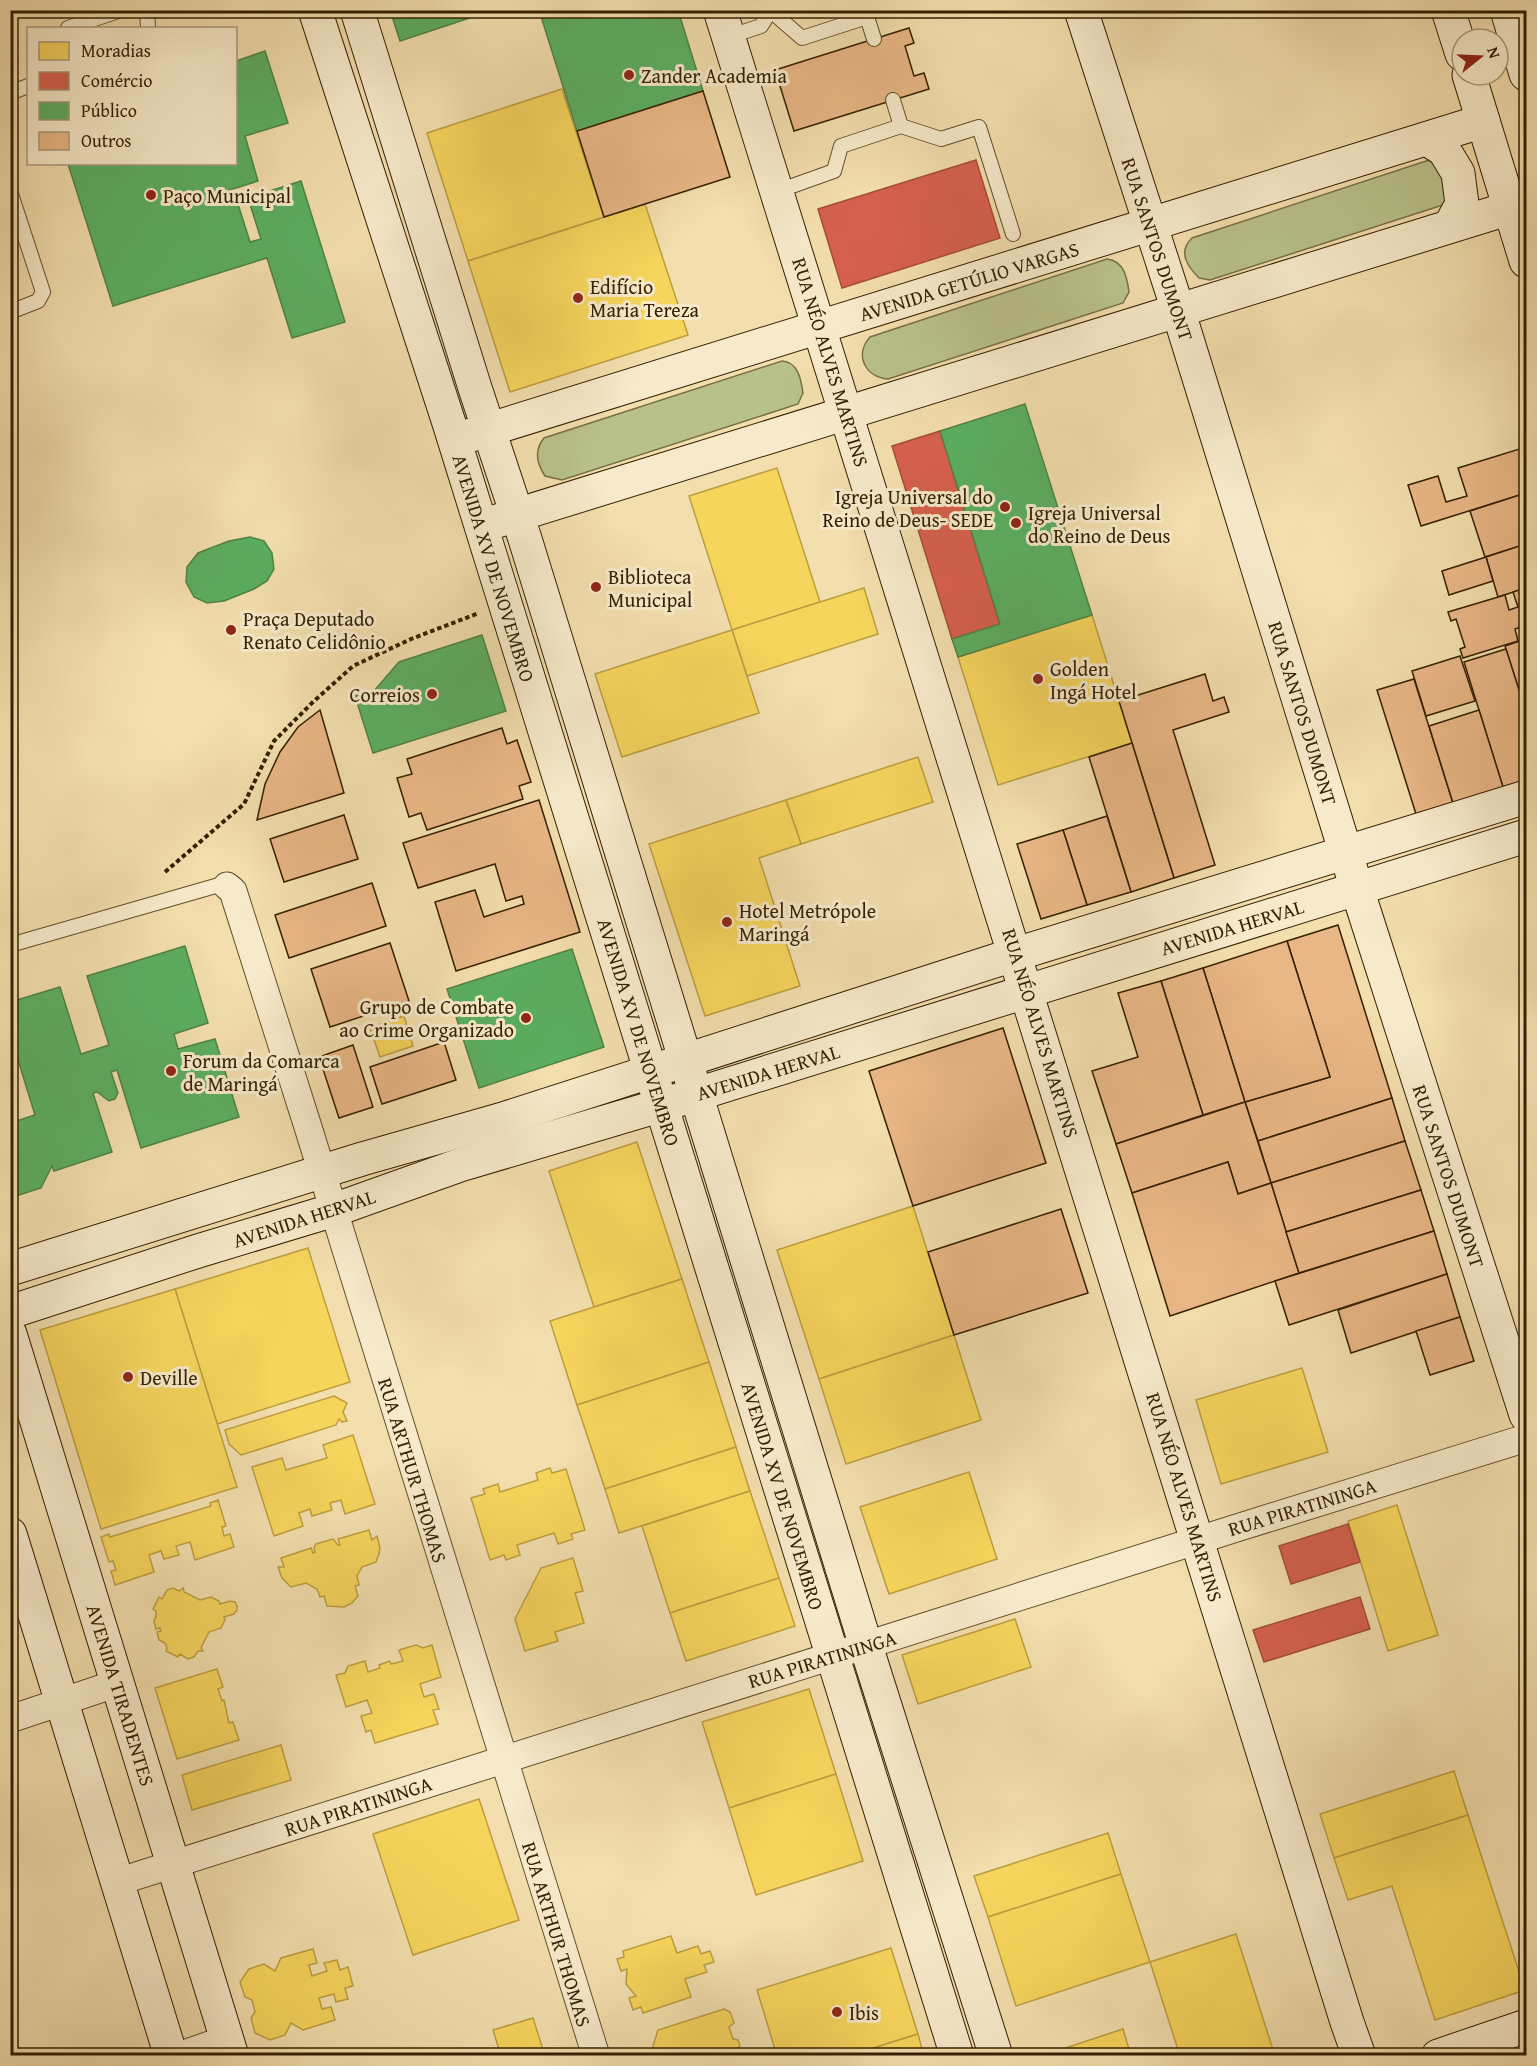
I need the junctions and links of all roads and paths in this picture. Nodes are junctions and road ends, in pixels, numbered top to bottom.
1 (121, 10) edge
2 (147, 10) edge
3 (315, 10) edge
4 (357, 10) edge
5 (1081, 10) edge
6 (1448, 10) edge
7 (1507, 10) edge
8 (771, 11) edge
9 (868, 14) edge
10 (724, 24) edge
11 (71, 27) edge
12 (148, 27) edge
13 (1453, 27) edge
14 (874, 39) dead end
15 (1527, 74) edge
16 (27, 86) edge
17 (1472, 87) edge
18 (10, 93) edge
19 (893, 100) dead end
20 (1483, 121) junction
21 (901, 126) junction
22 (1427, 139) junction
23 (10, 191) edge
24 (778, 191) junction
25 (1510, 208) junction
26 (1149, 224) junction
27 (1450, 226) junction
28 (1013, 234) dead end
29 (1527, 261) edge
30 (1178, 310) junction
31 (10, 312) edge
32 (820, 327) junction
33 (848, 413) junction
34 (489, 430) junction
35 (454, 440) junction
36 (516, 515) junction
37 (481, 526) junction
38 (505, 603) junction
39 (1520, 803) edge
40 (1527, 836) edge
41 (1346, 852) junction
42 (165, 872) dead end
43 (227, 886) joint
44 (1357, 889) junction
45 (1199, 899) junction
46 (10, 945) edge
47 (1154, 951) junction
48 (1016, 954) junction
49 (1028, 991) junction
50 (844, 1010) junction
51 (894, 1033) junction
52 (686, 1060) junction
53 (651, 1070) junction
54 (697, 1094) junction
55 (662, 1105) junction
56 (506, 1118) junction
57 (460, 1166) junction
58 (322, 1172) junction
59 (334, 1210) junction
60 (128, 1233) junction
61 (198, 1251) junction
62 (10, 1269) edge
63 (10, 1312) edge
64 (10, 1334) edge
65 (1527, 1415) edge
66 (1527, 1438) edge
67 (10, 1534) edge
68 (1199, 1540) junction
69 (866, 1646) junction
70 (833, 1656) junction
71 (117, 1683) junction
72 (62, 1701) junction
73 (10, 1719) edge
74 (503, 1760) junction
75 (173, 1864) junction
76 (117, 1882) junction
77 (1527, 2026) edge
78 (229, 2047) edge
79 (171, 2055) edge
80 (178, 2055) edge
81 (596, 2055) edge
82 (957, 2055) edge
83 (996, 2055) edge
84 (1359, 2055) edge
85 (1438, 2055) edge

1 - 11 lane
2 - 12 lane
3 - 35 main road, AVENIDA XV DE NOVEMBRO
4 - 34 main road, AVENIDA XV DE NOVEMBRO
5 - 26 main road, RUA SANTOS DUMONT
6 - 13 main road
7 - 15 main road
8 - 9 lane
8 - 10 lane
9 - 14 lane
10 - 24 main road, RUA NÉO ALVES MARTINS
16 - 18 lane
17 - 20 main road
19 - 21 lane
20 - 22 main road, AVENIDA GETÚLIO VARGAS
20 - 25 main road
21 - 24 lane
21 - 28 lane
22 - 26 main road, AVENIDA GETÚLIO VARGAS
22 - 27 main road
23 - 31 lane
24 - 32 main road, RUA NÉO ALVES MARTINS
25 - 27 main road
25 - 29 main road
26 - 30 main road, RUA SANTOS DUMONT
26 - 32 main road, AVENIDA GETÚLIO VARGAS
27 - 30 main road
30 - 33 main road
30 - 41 main road, RUA SANTOS DUMONT
32 - 33 main road, RUA NÉO ALVES MARTINS
32 - 34 main road, AVENIDA GETÚLIO VARGAS
33 - 36 main road
33 - 48 main road, RUA NÉO ALVES MARTINS
34 - 35 main road, AVENIDA GETÚLIO VARGAS
34 - 36 main road, AVENIDA XV DE NOVEMBRO
35 - 37 main road, AVENIDA XV DE NOVEMBRO
36 - 37 main road
36 - 52 main road, AVENIDA XV DE NOVEMBRO
37 - 38 main road, AVENIDA XV DE NOVEMBRO
38 - 42 path
38 - 53 main road, AVENIDA XV DE NOVEMBRO
39 - 41 main road, AVENIDA HERVAL
40 - 44 main road, AVENIDA HERVAL
41 - 44 main road, RUA SANTOS DUMONT
41 - 45 main road, AVENIDA HERVAL
43 - 46 lane
43 - 58 street, RUA ARTHUR THOMAS
44 - 47 main road, AVENIDA HERVAL
44 - 65 main road, RUA SANTOS DUMONT
45 - 47 main road
45 - 48 main road, AVENIDA HERVAL
47 - 49 main road, AVENIDA HERVAL
48 - 49 main road, RUA NÉO ALVES MARTINS
48 - 50 main road, AVENIDA HERVAL
49 - 51 main road, AVENIDA HERVAL
49 - 68 main road, RUA NÉO ALVES MARTINS
50 - 51 main road
50 - 52 main road, AVENIDA HERVAL
51 - 54 main road, AVENIDA HERVAL
52 - 53 main road, AVENIDA HERVAL
52 - 54 main road, AVENIDA XV DE NOVEMBRO
53 - 55 main road, AVENIDA XV DE NOVEMBRO
53 - 56 main road, AVENIDA HERVAL
54 - 55 main road, AVENIDA HERVAL
54 - 69 main road, AVENIDA XV DE NOVEMBRO
55 - 57 main road, AVENIDA HERVAL
55 - 70 main road, AVENIDA XV DE NOVEMBRO
56 - 57 main road
56 - 58 main road, AVENIDA HERVAL
57 - 59 main road, AVENIDA HERVAL
58 - 59 street, RUA ARTHUR THOMAS
58 - 60 main road, AVENIDA HERVAL
59 - 61 main road, AVENIDA HERVAL
59 - 74 street, RUA ARTHUR THOMAS
60 - 61 main road
60 - 62 main road, AVENIDA HERVAL
61 - 63 main road, AVENIDA HERVAL
64 - 71 main road, AVENIDA TIRADENTES
66 - 68 street, RUA PIRATININGA
67 - 72 main road
68 - 69 street, RUA PIRATININGA
68 - 84 main road, RUA NÉO ALVES MARTINS
69 - 70 street, RUA PIRATININGA
69 - 83 main road, AVENIDA XV DE NOVEMBRO
70 - 74 street, RUA PIRATININGA
70 - 82 main road, AVENIDA XV DE NOVEMBRO
71 - 72 street
71 - 75 main road, AVENIDA TIRADENTES
72 - 73 street
72 - 76 main road
74 - 75 street, RUA PIRATININGA
74 - 81 street, RUA ARTHUR THOMAS
75 - 76 street, RUA PIRATININGA
75 - 78 main road, AVENIDA TIRADENTES
76 - 79 main road
77 - 85 main road
78 - 80 street

